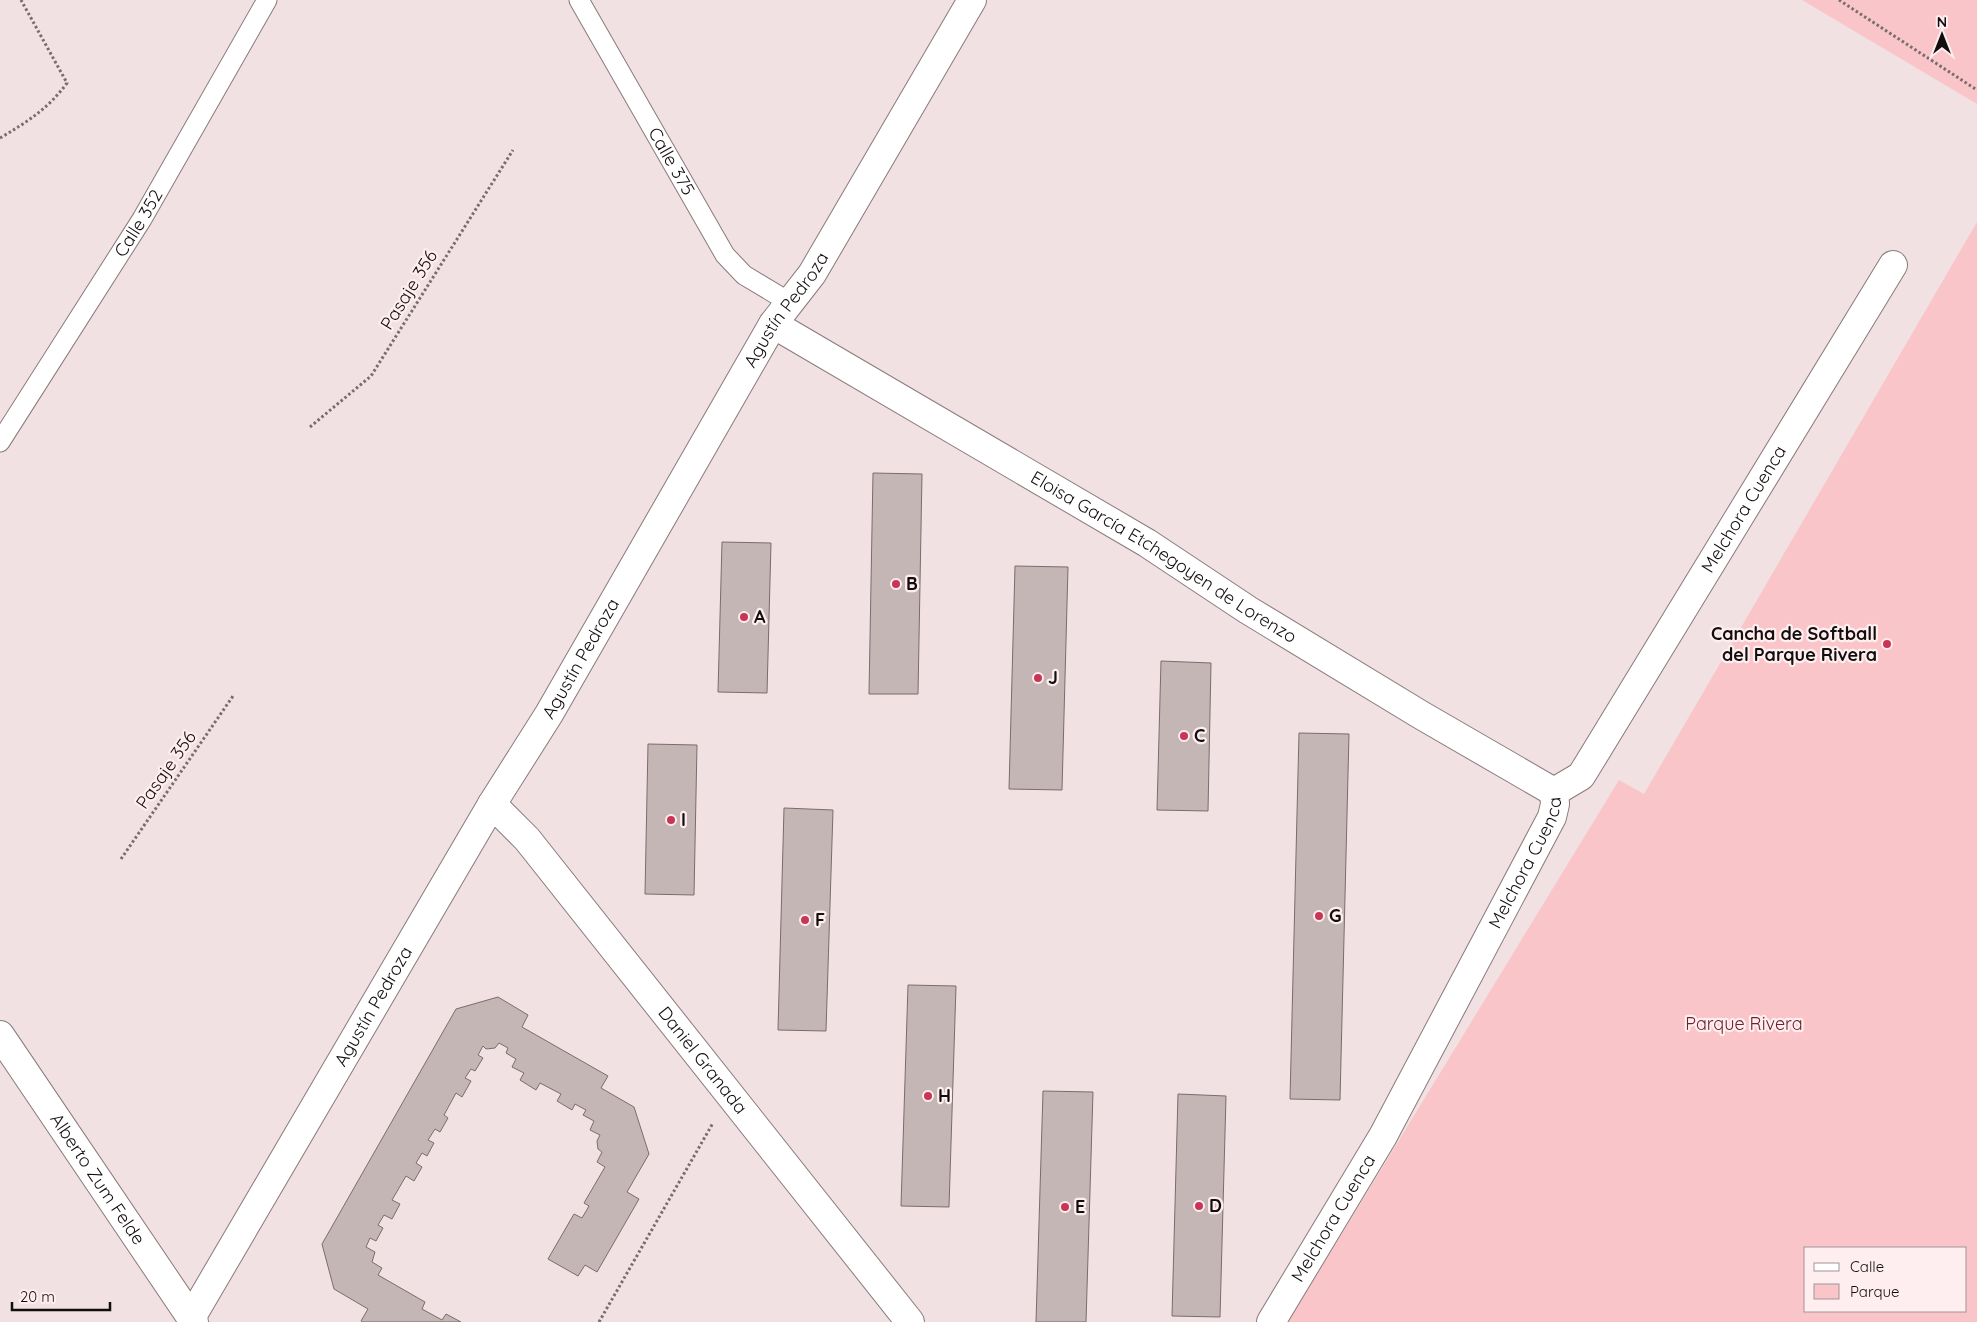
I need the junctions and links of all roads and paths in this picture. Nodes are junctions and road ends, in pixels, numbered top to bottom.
1 (21, 0) edge
2 (267, 0) edge
3 (579, 0) edge
4 (972, 0) edge
5 (1839, 0) edge
6 (1977, 90) edge
7 (0, 138) edge
8 (513, 150) dead end
9 (1893, 265) dead end
10 (789, 302) junction
11 (773, 324) junction
12 (310, 427) dead end
13 (0, 442) edge
14 (233, 696) dead end
15 (1554, 792) junction
16 (492, 804) junction
17 (121, 859) dead end
18 (0, 1036) edge
19 (730, 1096) junction
20 (193, 1320) edge
21 (599, 1322) edge
22 (910, 1322) edge
23 (1271, 1322) edge

1 - 7 path
2 - 13 lane, Calle 352
3 - 10 lane, Calle 375
4 - 10 street, Agustín Pedroza
5 - 6 path
8 - 12 path, Pasaje 356
9 - 15 street, Melchora Cuenca
10 - 11 street, Agustín Pedroza
11 - 15 street, Eloisa García Etchegoyen de Lorenzo
11 - 16 street, Agustín Pedroza
14 - 17 path, Pasaje 356
15 - 23 street, Melchora Cuenca
16 - 19 street, Daniel Granada
16 - 20 street, Agustín Pedroza
18 - 20 street, Alberto Zum Felde
19 - 21 path
19 - 22 street, Daniel Granada

